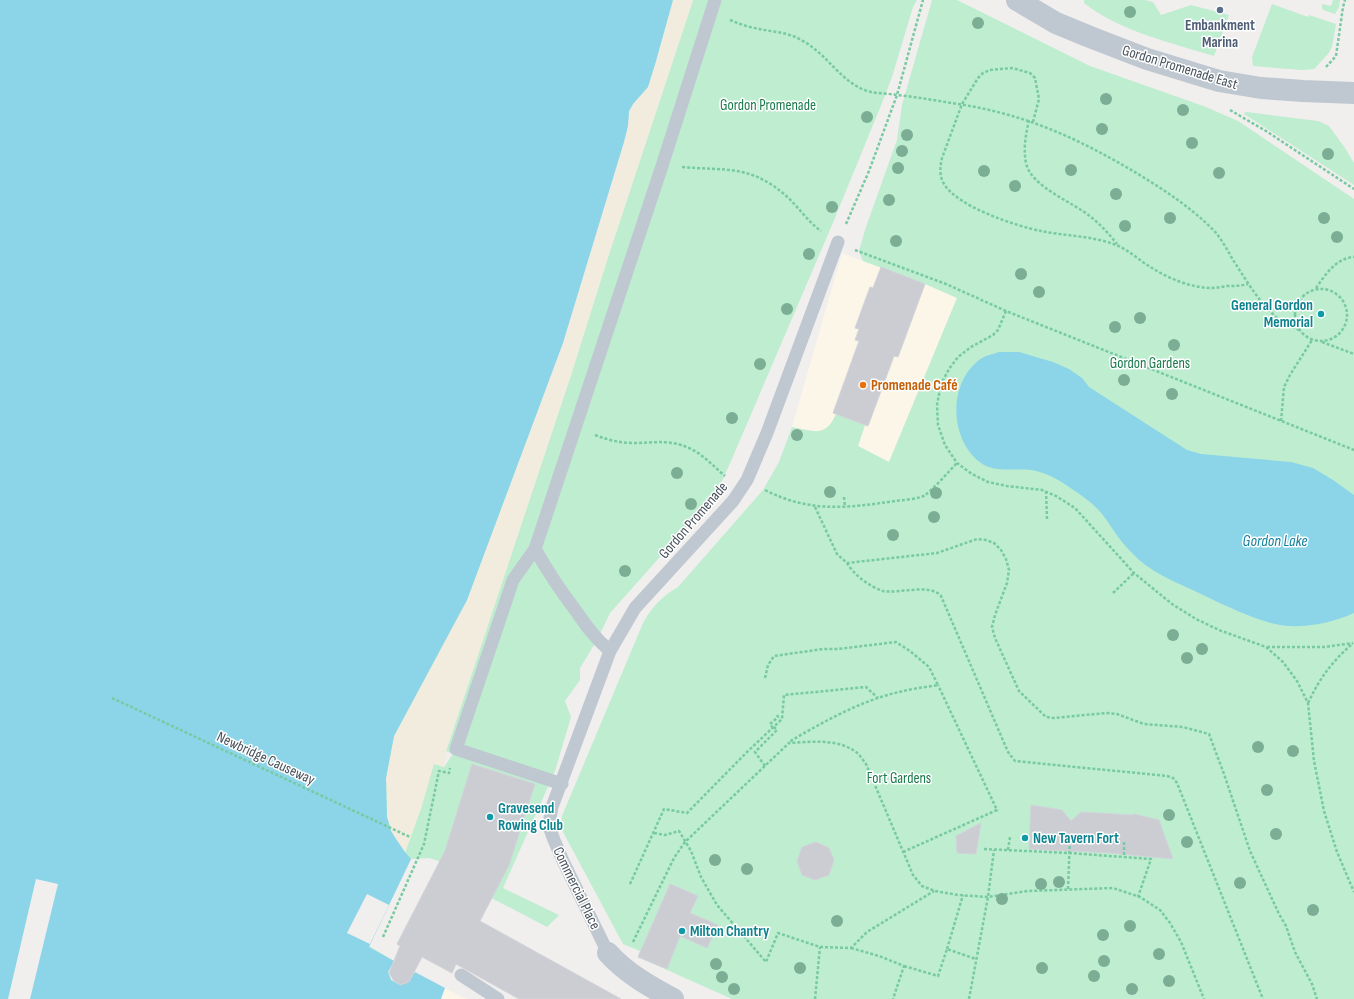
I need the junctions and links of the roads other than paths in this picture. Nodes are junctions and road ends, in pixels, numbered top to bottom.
1 (1017, 0) edge
2 (713, 6) edge
3 (1354, 93) edge
4 (838, 242) road end
5 (535, 549) junction
6 (610, 650) junction
7 (562, 784) junction
8 (614, 951) joint
9 (461, 975) dead end
10 (498, 999) edge
11 (673, 999) edge

1 - 3 street, Gordon Promenade East
2 - 5 lane
4 - 6 lane, Gordon Promenade
5 - 6 lane
5 - 7 lane
6 - 7 lane, Gordon Promenade
7 - 8 lane, Commercial Place
8 - 11 street, Commercial Place
9 - 10 lane

